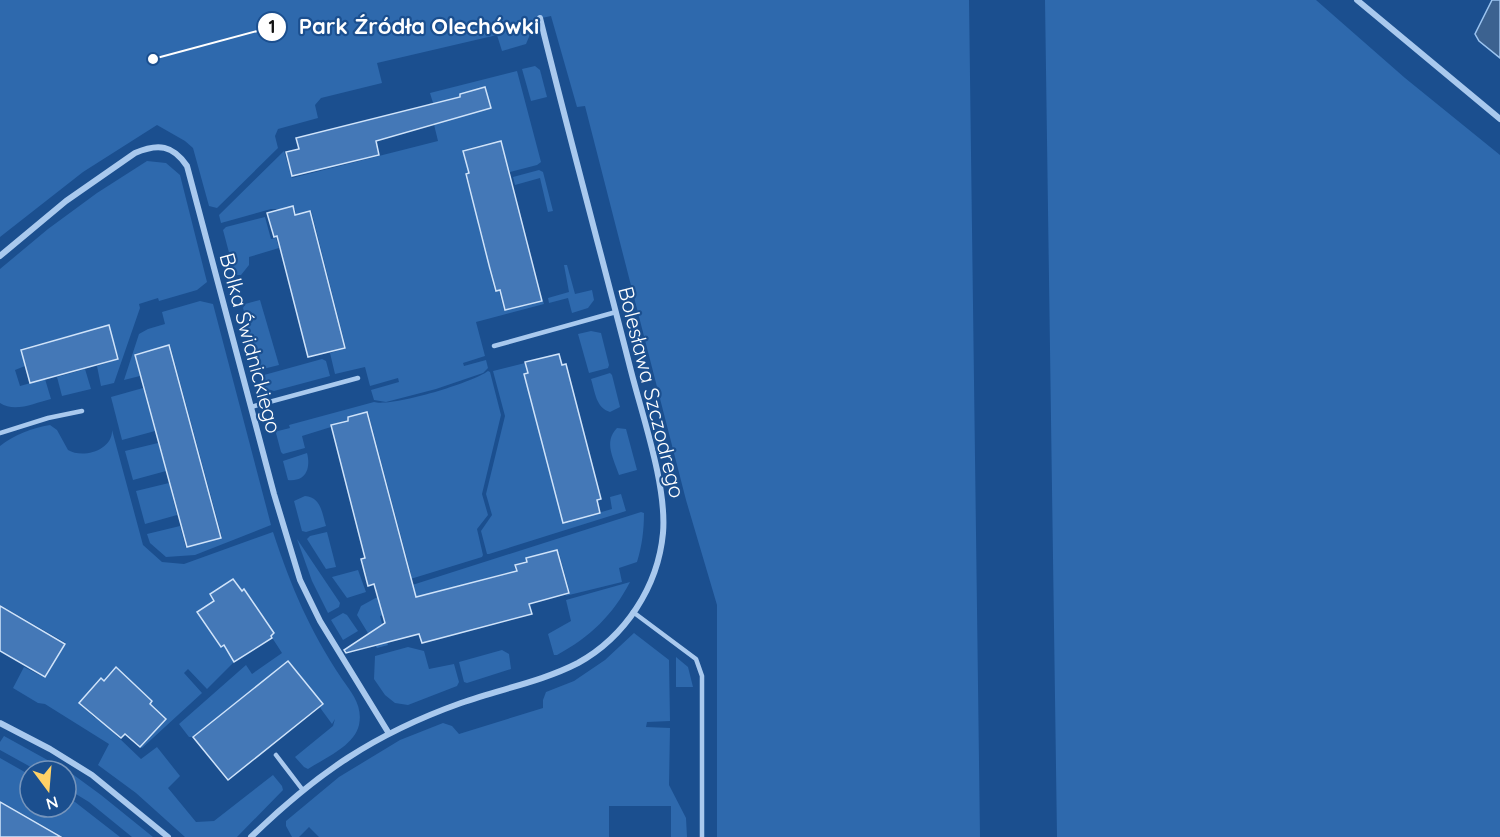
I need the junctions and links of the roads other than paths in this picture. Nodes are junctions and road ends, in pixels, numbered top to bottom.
1 (1357, 0) edge
2 (540, 18) dead end
3 (1500, 119) edge
4 (0, 256) edge
5 (616, 312) junction
6 (494, 346) dead end
7 (358, 378) dead end
8 (251, 407) junction
9 (82, 411) dead end
10 (0, 432) edge
11 (633, 612) junction
12 (0, 723) edge
13 (388, 732) junction
14 (276, 755) dead end
15 (302, 789) junction
16 (168, 837) edge
17 (251, 837) edge
18 (702, 837) edge

1 - 3 street
2 - 5 street, Bolesława Szczodrego
4 - 8 street, Bolka Świdnickiego
5 - 6 lane
5 - 11 street, Bolesława Szczodrego
7 - 8 lane
8 - 13 street, Bolka Świdnickiego
9 - 10 lane
11 - 13 street, Bolesława Szczodrego
11 - 18 lane
12 - 16 street
13 - 15 street, Bolesława Szczodrego
14 - 15 lane
15 - 17 street, Bolesława Szczodrego

